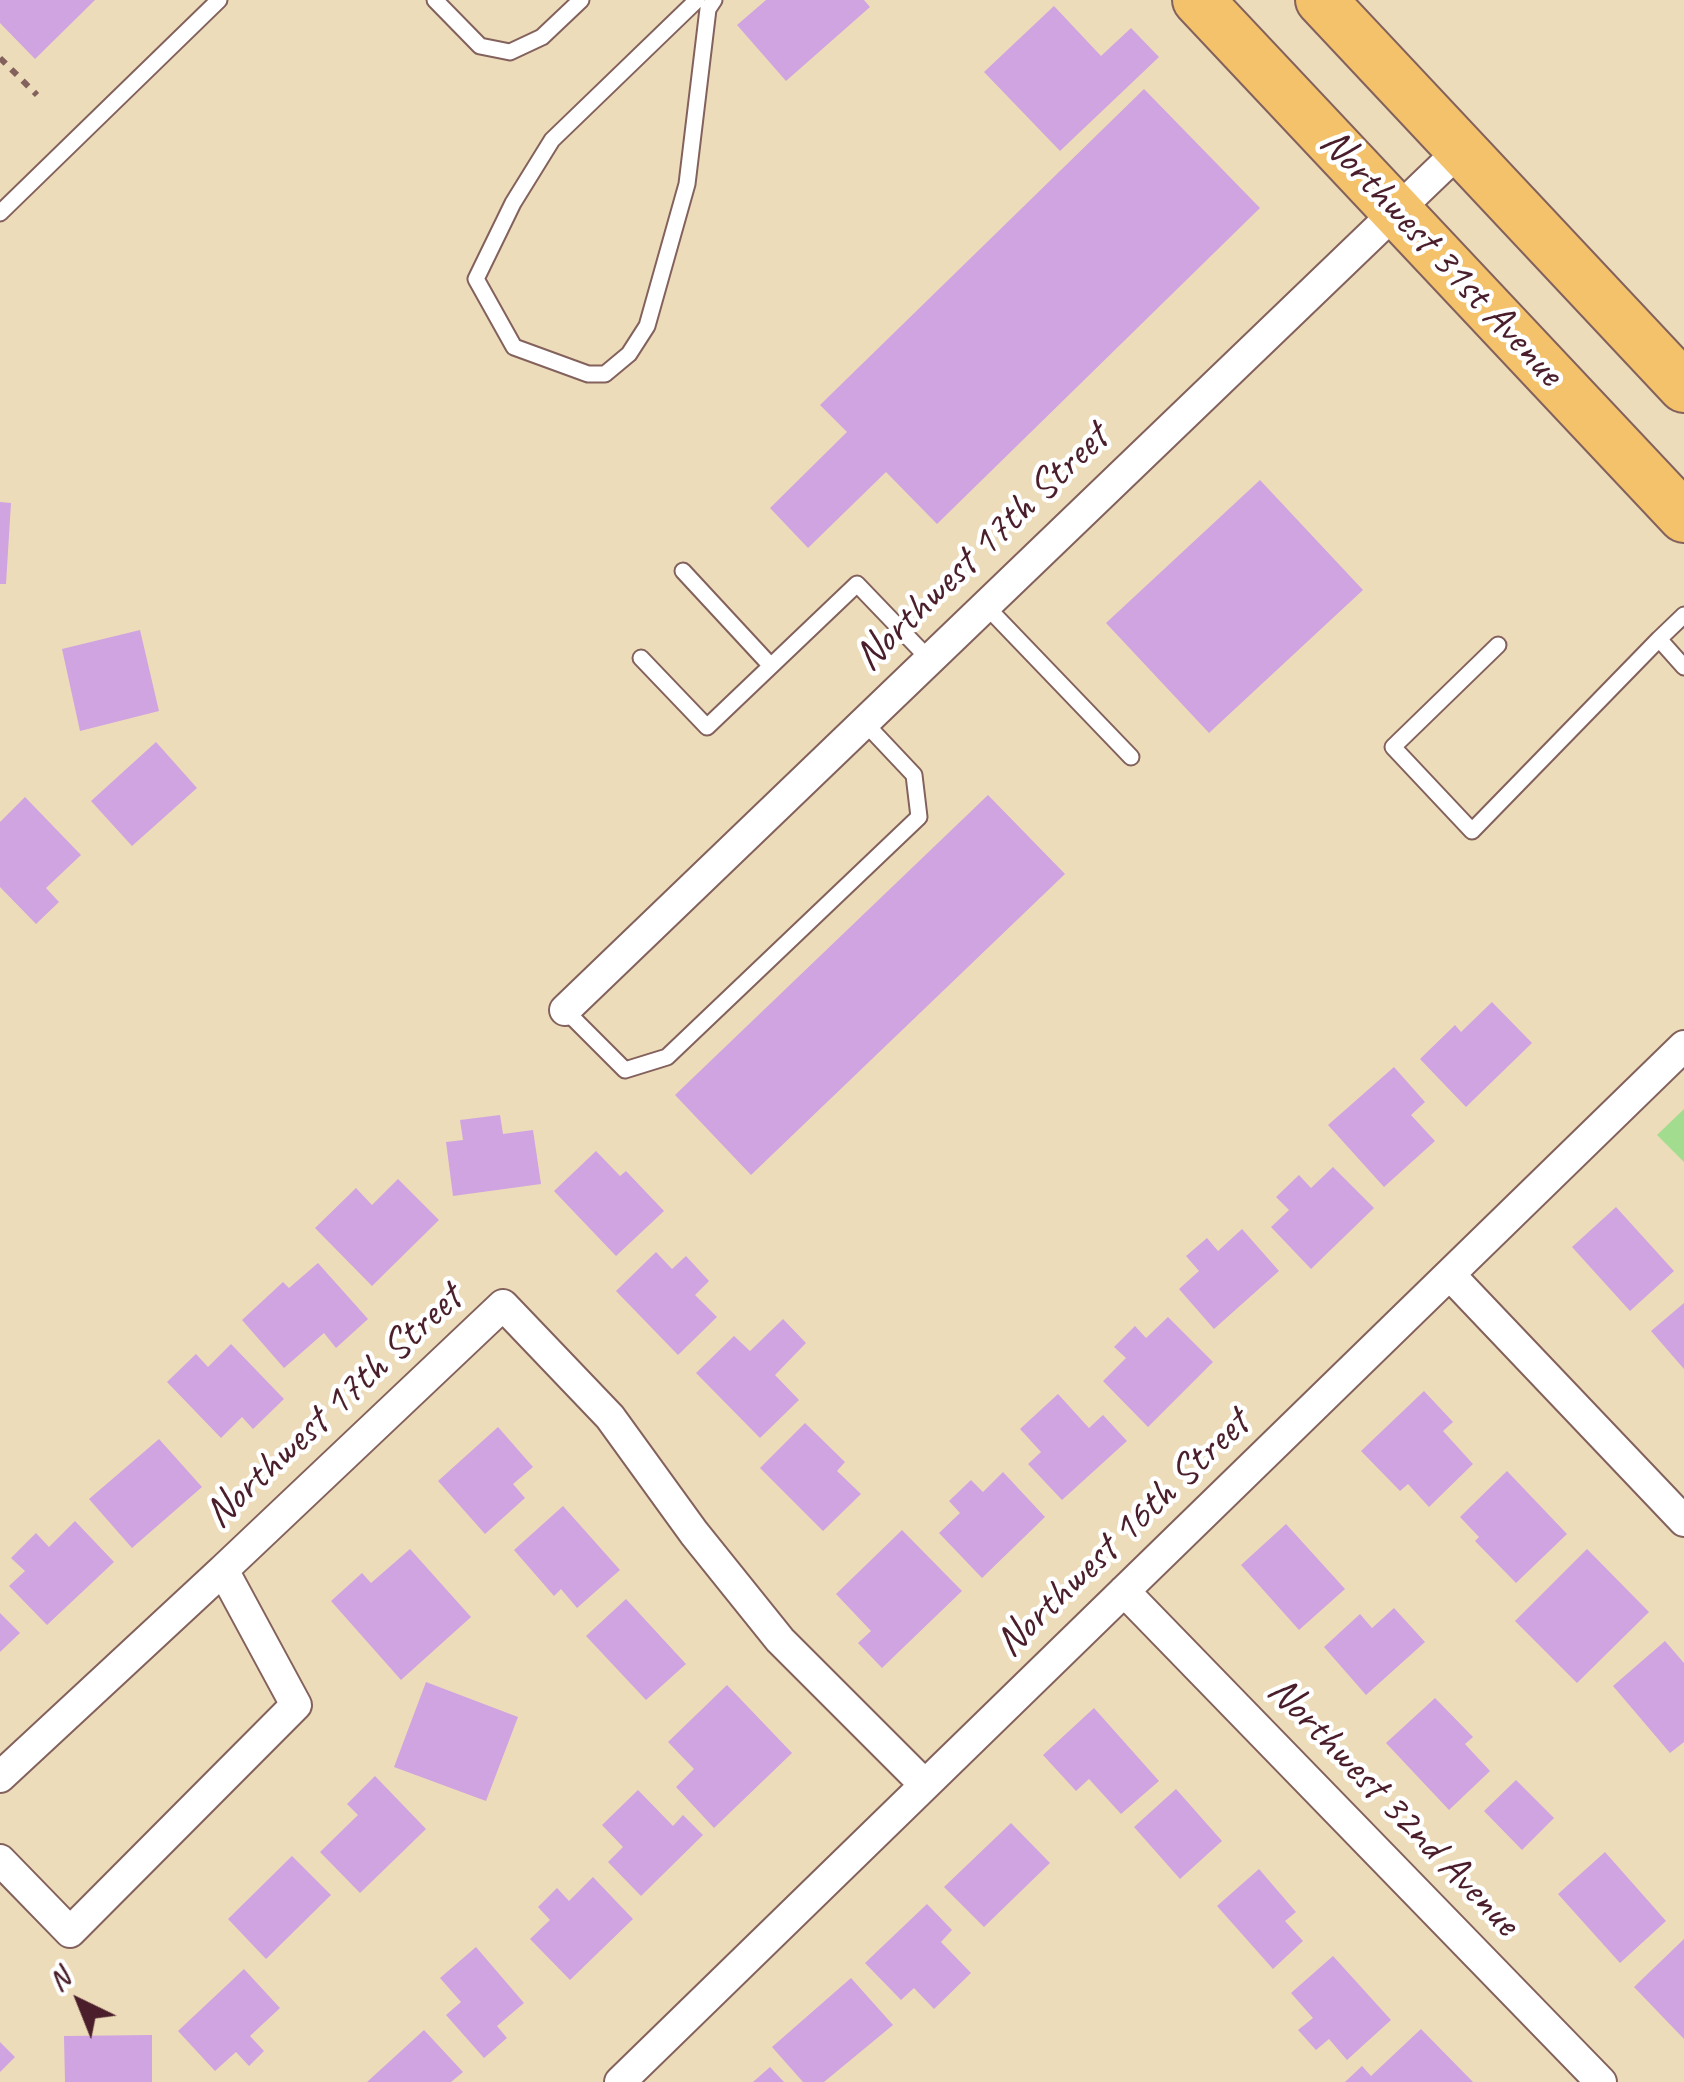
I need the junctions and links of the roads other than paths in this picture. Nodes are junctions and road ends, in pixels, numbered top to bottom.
1 (219, 0) edge
2 (434, 0) edge
3 (581, 0) edge
4 (697, 0) edge
5 (714, 0) edge
6 (1198, 0) edge
7 (1321, 0) edge
8 (1460, 150) junction
9 (1394, 210) junction
10 (0, 212) edge
11 (1684, 387) edge
12 (1684, 517) edge
13 (684, 570) dead end
14 (985, 605) junction
15 (1684, 615) edge
16 (1659, 638) junction
17 (1498, 645) dead end
18 (641, 658) dead end
19 (929, 659) junction
20 (771, 666) junction
21 (1684, 667) edge
22 (864, 722) junction
23 (1131, 757) dead end
24 (564, 1010) joint
25 (1684, 1046) edge
26 (1451, 1276) junction
27 (1684, 1521) edge
28 (223, 1570) junction
29 (1124, 1592) junction
30 (0, 1777) edge
31 (925, 1785) junction
32 (0, 1860) edge
33 (620, 2082) edge
34 (1600, 2082) edge

1 - 10 lane
2 - 3 lane
4 - 5 lane
6 - 9 main road, Northwest 31st Avenue
7 - 8 main road, Northwest 31st Avenue
8 - 9 street, Northwest 17th Street
8 - 11 main road, Northwest 31st Avenue
9 - 12 main road, Northwest 31st Avenue
9 - 14 street, Northwest 17th Street
13 - 20 lane
14 - 19 street, Northwest 17th Street
14 - 23 lane
15 - 16 lane
16 - 17 lane
16 - 21 lane
18 - 20 lane
19 - 20 lane
19 - 22 street, Northwest 17th Street
22 - 24 street, Northwest 17th Street
22 - 24 lane
25 - 26 street, Northwest 16th Street
26 - 27 street
26 - 29 street, Northwest 16th Street
28 - 30 street, Northwest 17th Street
28 - 31 street, Northwest 17th Street
28 - 32 street, Northwest 17th Street
29 - 31 street, Northwest 16th Street
29 - 34 street, Northwest 32nd Avenue
31 - 33 street, Northwest 16th Street

